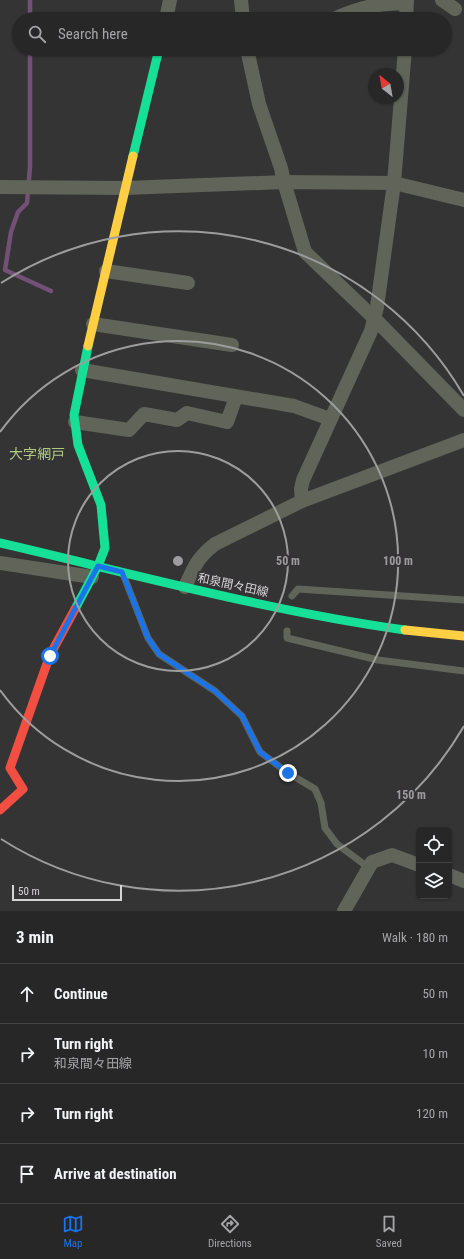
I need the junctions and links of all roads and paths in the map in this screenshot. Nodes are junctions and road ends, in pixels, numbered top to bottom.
1 (170, 0) edge
2 (241, 0) edge
3 (442, 0) edge
4 (406, 2) edge
5 (455, 9) dead end
6 (167, 12) edge
7 (242, 12) edge
8 (348, 12) edge
9 (157, 56) edge
10 (249, 56) edge
11 (403, 56) edge
12 (284, 182) junction
13 (394, 183) junction
14 (0, 187) edge
15 (126, 188) junction
16 (464, 200) edge
17 (106, 271) junction
18 (188, 283) dead end
19 (375, 319) junction
20 (93, 324) junction
21 (232, 345) dead end
22 (82, 370) junction
23 (236, 397) junction
24 (464, 410) edge
25 (330, 419) junction
26 (75, 422) junction
27 (464, 440) edge
28 (302, 501) junction
29 (0, 543) edge
30 (0, 563) edge
31 (95, 572) junction
32 (122, 572) junction
33 (185, 587) junction
34 (292, 596) dead end
35 (464, 600) edge
36 (287, 631) dead end
37 (464, 636) edge
38 (464, 670) edge
39 (0, 810) edge
40 (416, 863) edge
41 (369, 868) junction
42 (452, 876) edge
43 (464, 881) edge
44 (344, 911) edge

1 - 6 street
2 - 7 street
3 - 5 street
4 - 8 street
9 - 15 street
10 - 12 street
11 - 13 street
12 - 13 street
12 - 15 street
12 - 19 street
13 - 16 street
13 - 19 street
14 - 15 street
15 - 17 street
17 - 18 street
17 - 20 street
19 - 24 street
19 - 25 street
20 - 21 street
20 - 22 street
22 - 23 street
22 - 26 street
23 - 25 street
23 - 26 street
25 - 28 street
26 - 31 street
27 - 28 street
28 - 33 street
29 - 31 street, 和泉間々田線
30 - 31 street
31 - 32 street, 和泉間々田線
31 - 39 street
32 - 33 street, 和泉間々田線
32 - 41 lane
33 - 37 street, 和泉間々田線
34 - 35 lane
36 - 38 lane
40 - 41 street
41 - 44 street
42 - 43 street

